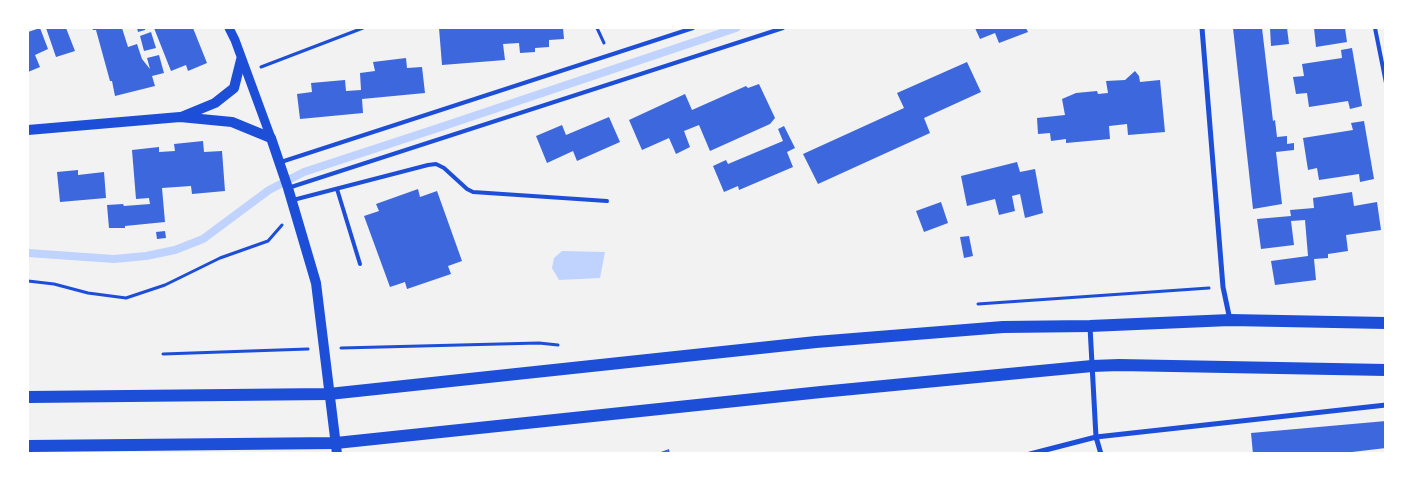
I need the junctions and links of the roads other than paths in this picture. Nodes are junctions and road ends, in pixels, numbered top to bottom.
1 (229, 28) edge
2 (693, 28) edge
3 (783, 28) edge
4 (1202, 28) edge
5 (1375, 28) edge
6 (241, 60) junction
7 (1386, 83) edge
8 (180, 117) junction
9 (28, 130) edge
10 (271, 138) junction
11 (279, 163) junction
12 (338, 189) junction
13 (291, 198) junction
14 (607, 201) dead end
15 (360, 264) dead end
16 (1230, 320) junction
17 (1386, 323) edge
18 (1090, 326) junction
19 (1092, 366) junction
20 (1386, 370) edge
21 (329, 394) junction
22 (28, 397) edge
23 (1386, 405) edge
24 (1096, 437) junction
25 (28, 446) edge
26 (336, 448) edge
27 (1030, 454) edge
28 (1101, 454) edge

1 - 6 street
2 - 11 lane
3 - 13 lane
4 - 16 street
5 - 7 lane
6 - 8 main road
6 - 10 street
8 - 9 main road
8 - 10 main road
10 - 11 main road
11 - 13 main road
12 - 13 lane
12 - 14 lane
12 - 15 lane
13 - 21 main road
16 - 17 main road
16 - 18 main road
18 - 19 street
18 - 21 main road
19 - 20 main road
19 - 24 street
19 - 26 main road
21 - 22 main road
21 - 26 main road
23 - 24 street
24 - 27 street
24 - 28 street
25 - 26 main road

